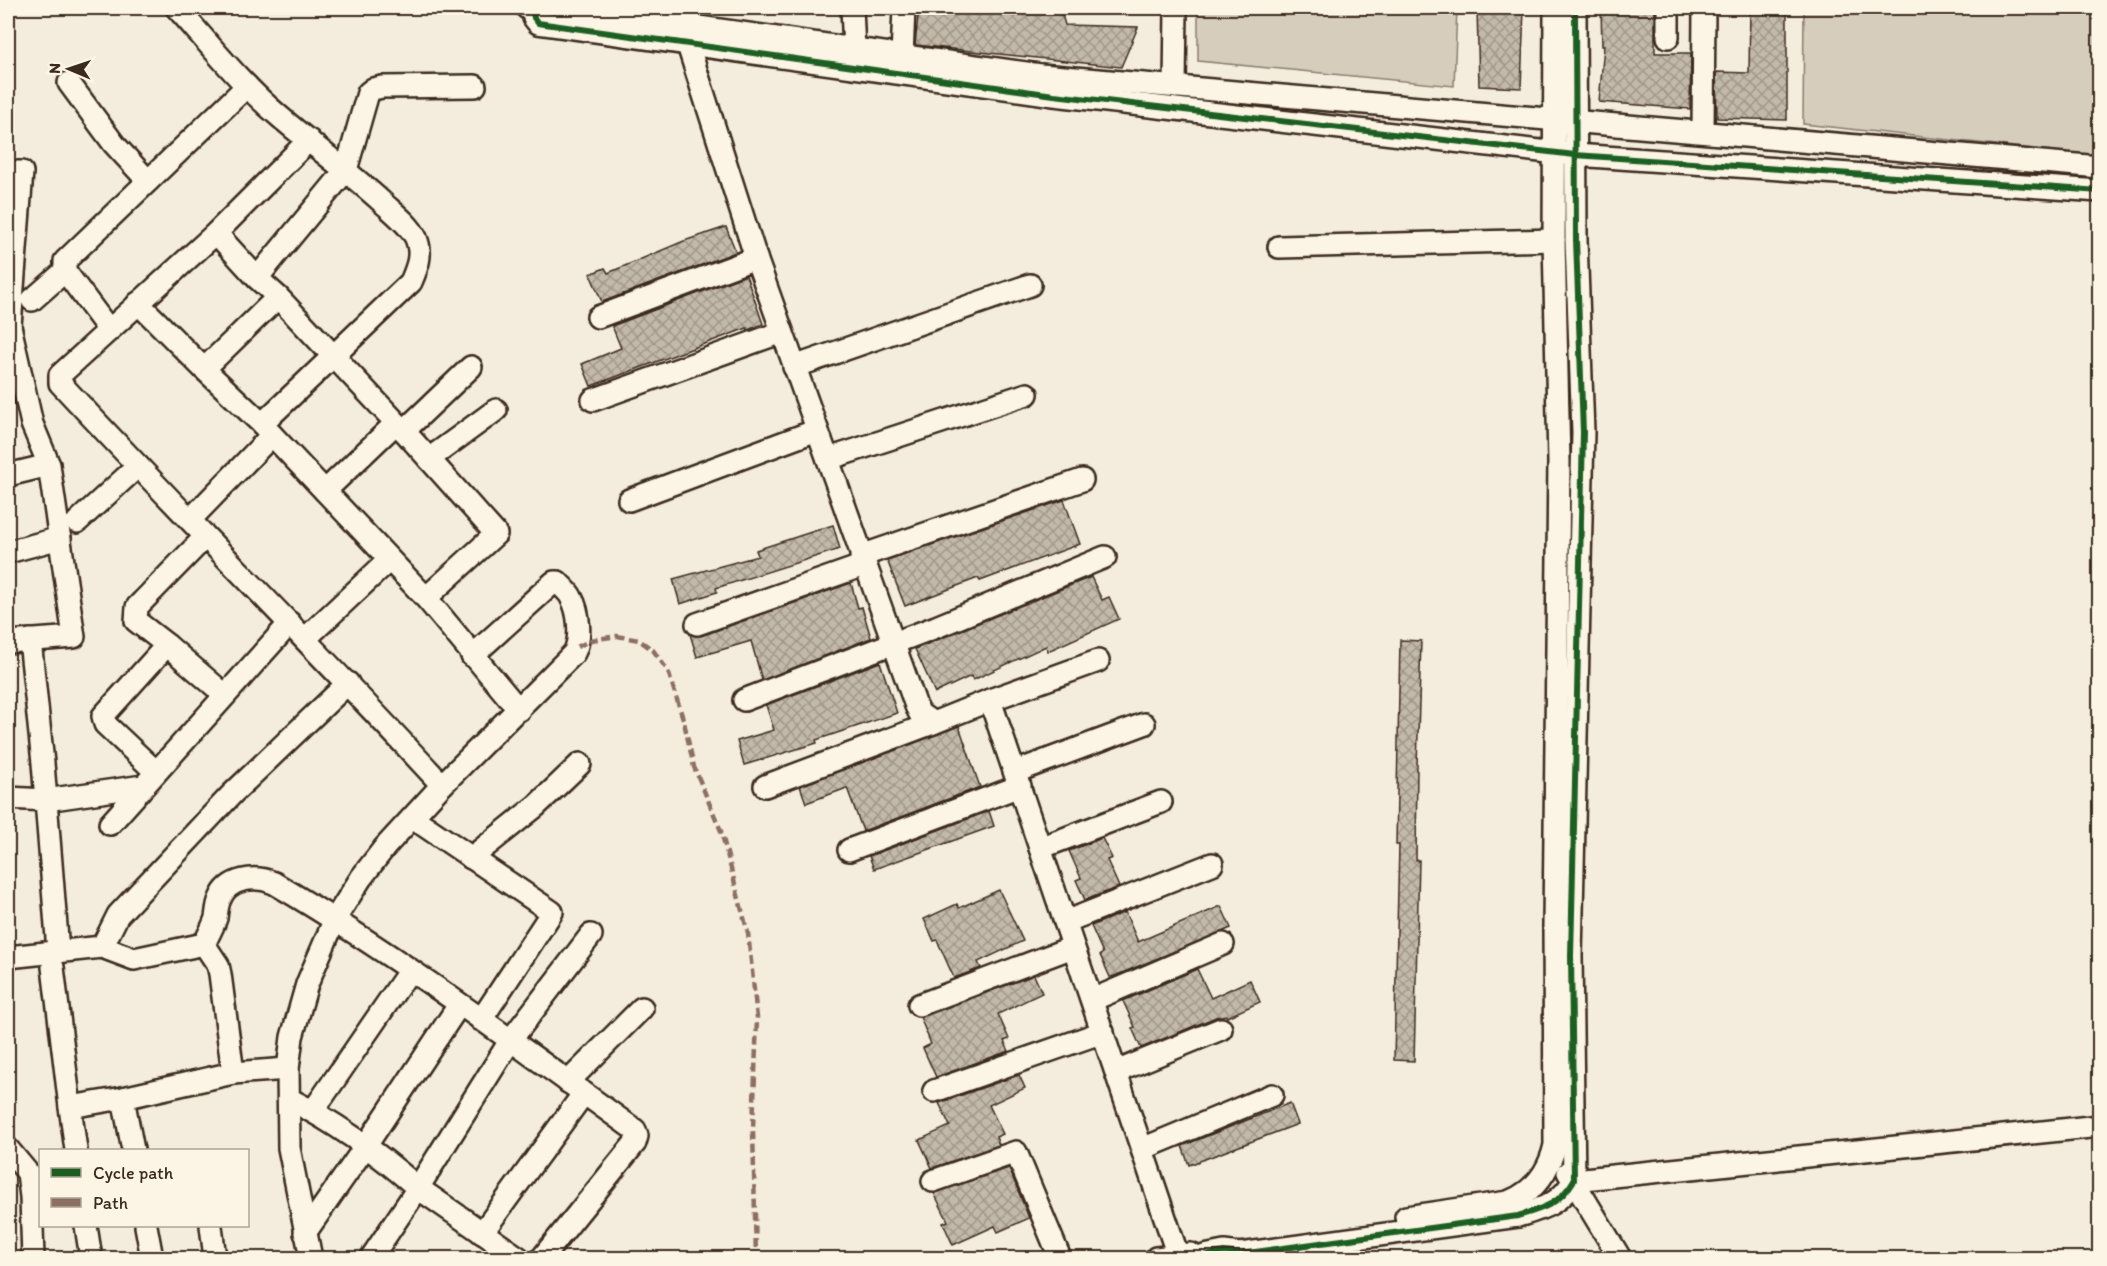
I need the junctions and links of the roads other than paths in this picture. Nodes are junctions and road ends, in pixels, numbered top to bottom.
1 (177, 8) edge
2 (563, 8) edge
3 (852, 8) edge
4 (904, 8) edge
5 (1176, 8) edge
6 (1555, 8) edge
7 (1575, 8) edge
8 (1668, 8) edge
9 (1704, 8) edge
10 (532, 9) edge
11 (689, 26) edge
12 (1668, 37) dead end
13 (854, 50) junction
14 (902, 57) junction
15 (978, 75) junction
16 (69, 83) dead end
17 (247, 86) junction
18 (475, 86) dead end
19 (1175, 87) junction
20 (1554, 119) junction
21 (1576, 121) junction
22 (1703, 132) junction
23 (309, 140) junction
24 (1565, 153) junction
25 (2100, 167) edge
26 (346, 170) junction
27 (8, 172) edge
28 (148, 181) junction
29 (2100, 191) edge
30 (216, 233) junction
31 (1554, 240) junction
32 (1279, 247) dead end
33 (756, 258) junction
34 (65, 271) junction
35 (257, 278) junction
36 (1030, 285) dead end
37 (278, 297) junction
38 (32, 300) dead end
39 (138, 303) junction
40 (598, 317) dead end
41 (9, 326) edge
42 (109, 330) junction
43 (782, 332) junction
44 (334, 356) junction
45 (471, 367) dead end
46 (794, 367) junction
47 (204, 369) junction
48 (1027, 394) dead end
49 (16, 395) edge
50 (593, 400) dead end
51 (496, 410) dead end
52 (400, 427) junction
53 (267, 429) junction
54 (817, 430) junction
55 (429, 459) junction
56 (828, 459) junction
57 (1558, 462) junction
58 (1583, 462) junction
59 (50, 465) junction
60 (138, 466) junction
61 (8, 475) edge
62 (1082, 480) dead end
63 (325, 491) junction
64 (629, 500) dead end
65 (1582, 513) junction
66 (1557, 514) junction
67 (190, 520) junction
68 (77, 522) dead end
69 (205, 537) junction
70 (60, 538) junction
71 (8, 552) edge
72 (1105, 556) dead end
73 (390, 560) junction
74 (863, 560) junction
75 (426, 598) junction
76 (290, 623) junction
77 (697, 624) dead end
78 (305, 639) junction
79 (30, 640) junction
80 (8, 642) edge
81 (892, 643) junction
82 (167, 645) junction
83 (472, 656) junction
84 (1098, 661) dead end
85 (348, 683) junction
86 (225, 695) junction
87 (744, 700) dead end
88 (990, 700) junction
89 (519, 710) junction
90 (933, 723) junction
91 (1144, 724) dead end
92 (580, 764) dead end
93 (149, 779) junction
94 (1017, 779) junction
95 (442, 785) junction
96 (765, 786) dead end
97 (8, 798) edge
98 (46, 800) junction
99 (1161, 802) dead end
100 (413, 818) junction
101 (110, 824) dead end
102 (1040, 848) junction
103 (849, 850) dead end
104 (471, 858) junction
105 (1212, 864) dead end
106 (335, 919) junction
107 (1065, 922) junction
108 (591, 935) dead end
109 (204, 944) junction
110 (1222, 944) dead end
111 (102, 946) junction
112 (1073, 947) junction
113 (8, 957) edge
114 (55, 959) junction
115 (410, 970) junction
116 (1092, 1000) junction
117 (459, 1005) junction
118 (919, 1005) dead end
119 (642, 1008) dead end
120 (481, 1020) junction
121 (1221, 1029) dead end
122 (1103, 1032) junction
123 (510, 1041) junction
124 (288, 1069) junction
125 (1116, 1072) junction
126 (233, 1073) junction
127 (576, 1088) junction
128 (934, 1091) dead end
129 (1272, 1095) dead end
130 (123, 1098) junction
131 (289, 1099) junction
132 (70, 1107) junction
133 (313, 1111) junction
134 (2100, 1126) edge
135 (365, 1147) junction
136 (8, 1149) edge
137 (76, 1149) edge
138 (133, 1149) edge
139 (1142, 1149) junction
140 (1554, 1152) junction
141 (1574, 1180) junction
142 (933, 1181) dead end
143 (418, 1188) junction
144 (86, 1227) edge
145 (146, 1227) edge
146 (211, 1227) edge
147 (304, 1233) junction
148 (482, 1233) junction
149 (1211, 1255) edge
150 (1178, 1256) junction
151 (33, 1258) edge
152 (91, 1258) edge
153 (152, 1258) edge
154 (215, 1258) edge
155 (311, 1258) edge
156 (370, 1258) edge
157 (519, 1258) edge
158 (542, 1258) edge
159 (1060, 1258) edge
160 (1156, 1258) edge
161 (1620, 1258) edge

1 - 17 street
2 - 11 street
3 - 13 street
4 - 14 street
5 - 19 street
6 - 20 street
7 - 21 street
8 - 12 street
9 - 22 street
10 - 11 street
11 - 13 street
11 - 15 street
11 - 33 street
13 - 14 street
14 - 15 street
15 - 19 street
15 - 24 street
16 - 28 street
17 - 23 street
17 - 28 street
18 - 26 street
19 - 20 street
20 - 21 street
20 - 24 street
21 - 22 street
21 - 24 street
22 - 25 street
23 - 26 street
23 - 30 street
24 - 29 street
24 - 31 street
24 - 58 street
26 - 35 street
26 - 44 street
27 - 41 street
28 - 34 street
30 - 35 street
30 - 39 street
31 - 32 street
31 - 57 street
33 - 40 street
33 - 43 street
34 - 38 street
34 - 42 street
35 - 37 street
36 - 46 street
37 - 44 street
37 - 47 street
39 - 42 street
39 - 47 street
41 - 49 street
42 - 60 street
43 - 46 street
43 - 50 street
44 - 52 street
44 - 53 street
45 - 52 street
46 - 54 street
47 - 53 street
48 - 56 street
49 - 59 street
51 - 55 street
52 - 55 street
52 - 63 street
53 - 63 street
53 - 67 street
54 - 56 street
54 - 64 street
55 - 75 street
56 - 74 street
57 - 58 street
57 - 66 street
58 - 65 street
59 - 61 street
59 - 70 street
60 - 67 street
60 - 68 street
62 - 74 street
63 - 73 street
65 - 66 street
65 - 141 street
66 - 140 street
67 - 69 street
69 - 76 street
69 - 82 street
70 - 71 street
70 - 79 street
72 - 81 street
73 - 75 street
73 - 78 street
74 - 77 street
74 - 81 street
75 - 83 street
76 - 78 street
76 - 86 street
78 - 85 street
79 - 80 street
79 - 98 street
81 - 87 street
81 - 90 street
82 - 86 street
82 - 93 street
83 - 89 street
83 - 89 street
84 - 88 street
85 - 95 street
85 - 111 street
86 - 93 street
88 - 90 street
88 - 94 street
89 - 95 street
90 - 96 street
91 - 94 street
92 - 104 street
93 - 98 street
93 - 101 street
94 - 102 street
94 - 103 street
95 - 100 street
97 - 98 street
98 - 114 street
99 - 102 street
100 - 104 street
100 - 106 street
102 - 107 street
104 - 120 street
105 - 107 street
106 - 109 street
106 - 115 street
106 - 124 street
107 - 112 street
108 - 123 street
109 - 111 street
109 - 126 street
110 - 116 street
111 - 114 street
112 - 116 street
112 - 118 street
113 - 114 street
114 - 132 street
115 - 117 street
115 - 133 street
116 - 122 street
117 - 120 street
117 - 135 street
119 - 127 street
120 - 123 street
121 - 125 street
122 - 125 street
122 - 128 street
123 - 127 street
123 - 143 street
124 - 126 street
124 - 131 street
125 - 139 street
126 - 130 street
127 - 148 street
127 - 158 street
129 - 139 street
130 - 132 street
130 - 138 street
131 - 133 street
131 - 147 street
132 - 137 street
133 - 135 street
134 - 141 street
135 - 143 street
135 - 147 street
136 - 151 street
139 - 150 street
140 - 141 street
140 - 149 street
141 - 149 street
141 - 161 street
142 - 159 street
143 - 148 street
143 - 156 street
144 - 152 street
145 - 153 street
146 - 154 street
147 - 155 street
148 - 157 street
149 - 150 street
150 - 160 street

